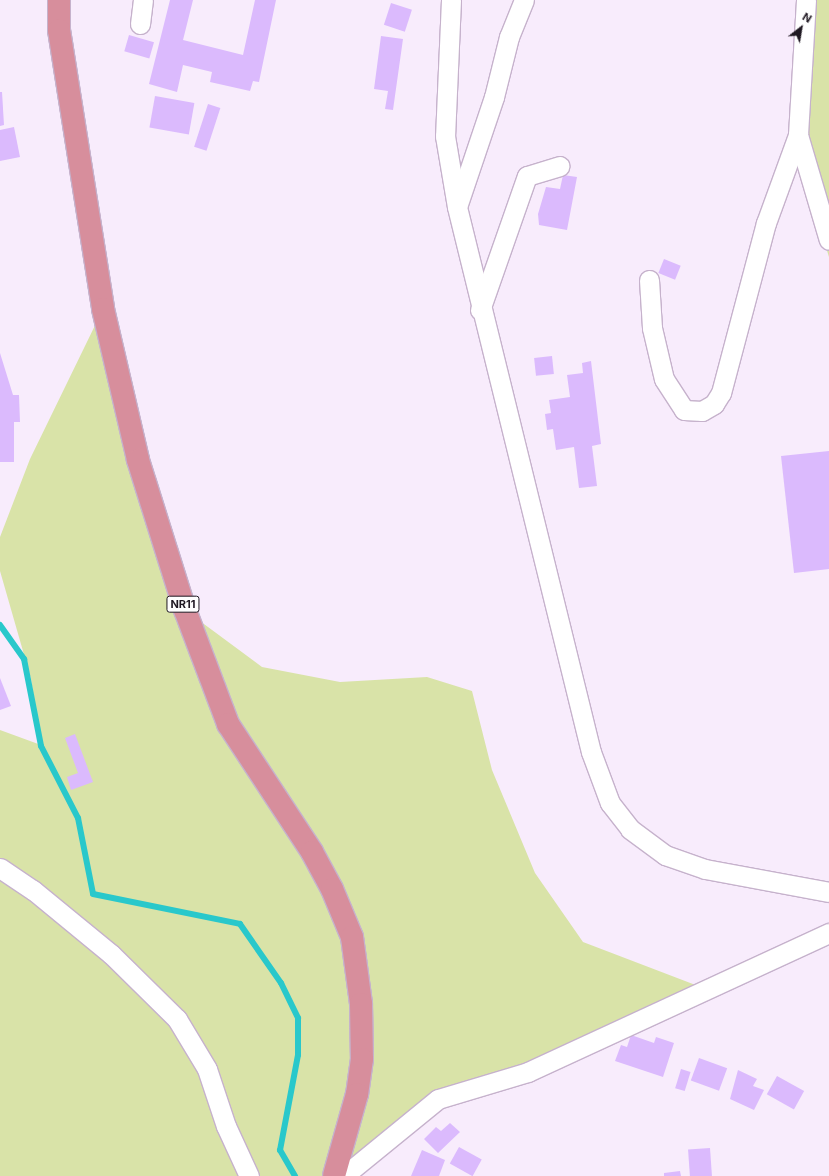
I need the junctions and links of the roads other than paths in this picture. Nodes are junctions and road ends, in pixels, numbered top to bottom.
1 (59, 0) edge
2 (143, 0) edge
3 (451, 0) edge
4 (524, 0) edge
5 (806, 0) edge
6 (140, 24) dead end
7 (798, 135) junction
8 (559, 166) dead end
9 (457, 207) junction
10 (829, 240) edge
11 (649, 280) dead end
12 (480, 310) junction
13 (0, 868) edge
14 (829, 892) edge
15 (829, 933) edge
16 (345, 1172) edge
17 (249, 1176) edge

1 - 16 highway, NR11
2 - 6 street
3 - 9 street
4 - 9 street
5 - 7 street
7 - 10 street
7 - 11 street
8 - 12 street
9 - 12 street
12 - 14 street
13 - 17 street
15 - 16 street

